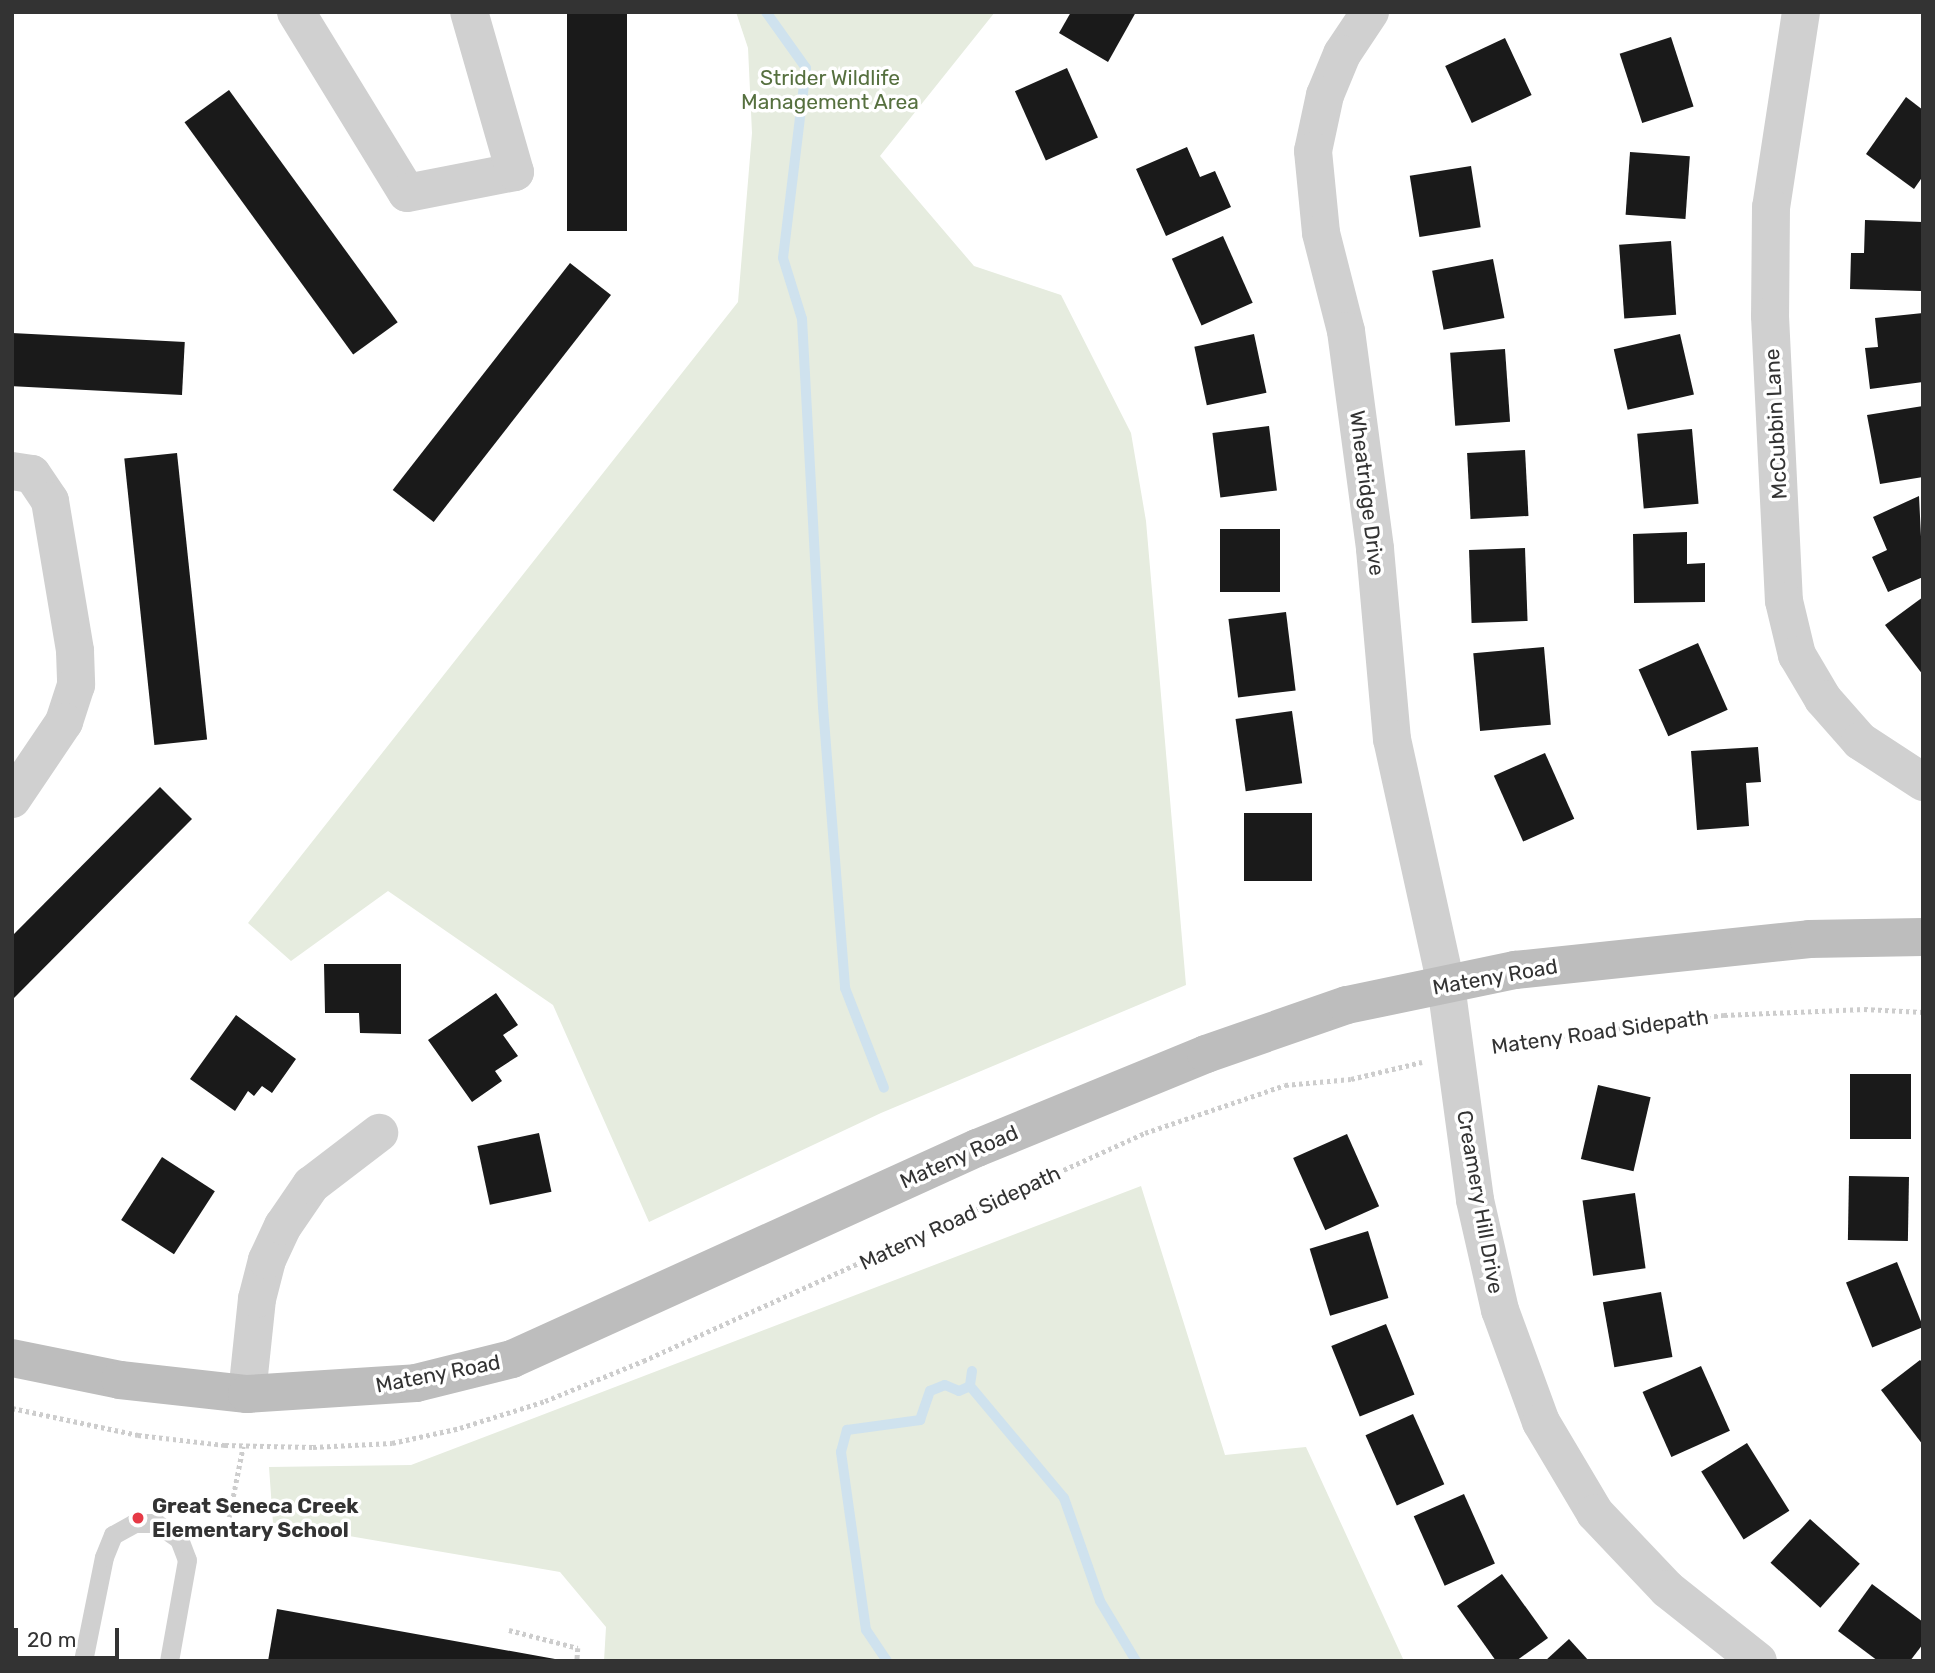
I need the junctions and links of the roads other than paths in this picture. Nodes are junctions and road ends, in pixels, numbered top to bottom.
1 (296, 12) edge
2 (469, 12) edge
3 (1370, 12) edge
4 (1801, 12) edge
5 (12, 471) edge
6 (1923, 782) edge
7 (12, 799) edge
8 (1923, 937) edge
9 (1447, 985) junction
10 (379, 1133) dead end
11 (12, 1358) edge
12 (247, 1394) junction
13 (83, 1661) edge
14 (169, 1661) edge
15 (1758, 1661) edge

1 - 2 street
3 - 9 street, Wheatridge Drive
4 - 6 street, McCubbin Lane
5 - 7 street
8 - 9 street, Mateny Road
9 - 12 street, Mateny Road
9 - 15 street, Creamery Hill Drive
10 - 12 street
11 - 12 street, Mateny Road
13 - 14 lane

